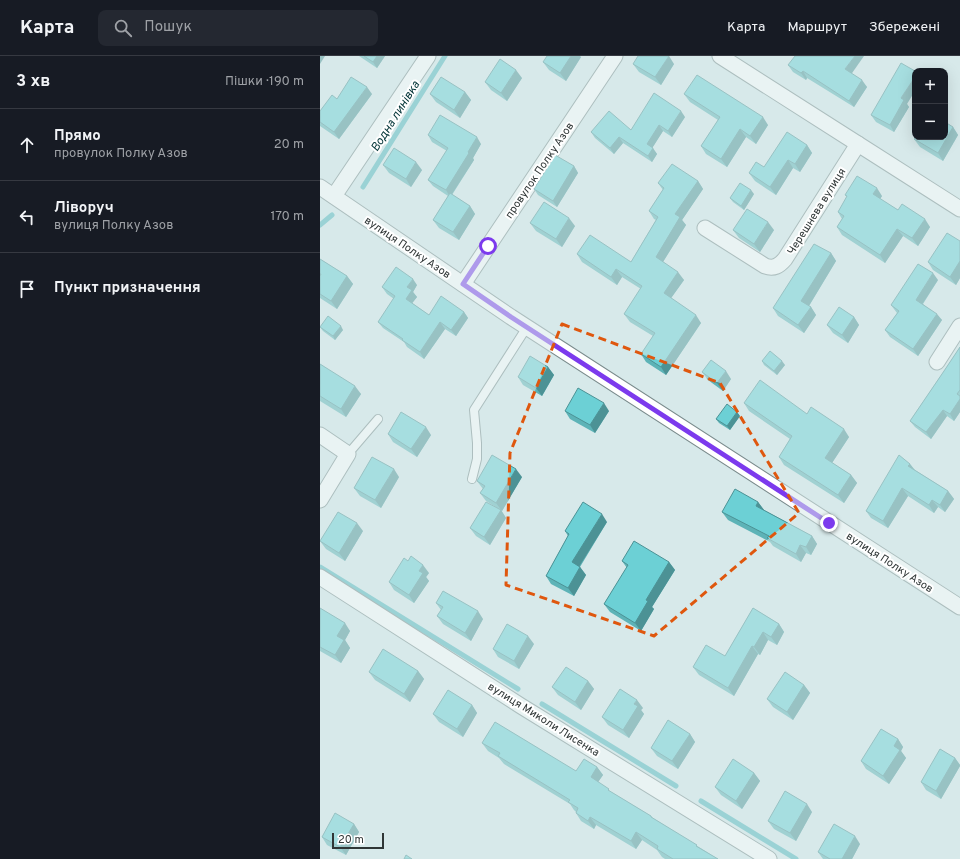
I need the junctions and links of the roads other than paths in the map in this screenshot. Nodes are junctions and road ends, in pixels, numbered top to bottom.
1 (428, 56) edge
2 (615, 56) edge
3 (720, 56) edge
4 (858, 144) junction
5 (320, 187) edge
6 (334, 196) junction
7 (960, 209) edge
8 (705, 228) dead end
9 (463, 284) junction
10 (960, 326) edge
11 (527, 327) junction
12 (937, 362) dead end
13 (378, 419) dead end
14 (320, 435) edge
15 (348, 454) junction
16 (472, 479) dead end
17 (320, 500) edge
18 (320, 577) edge
19 (960, 607) edge
20 (769, 859) edge

1 - 6 street
2 - 9 street, провулок Полку Азов
3 - 4 street
4 - 7 street
4 - 8 street, Черешнева вулиця
5 - 6 street, вулиця Полку Азов
6 - 9 street, вулиця Полку Азов
9 - 11 street, вулиця Полку Азов
10 - 12 street
11 - 16 lane
11 - 19 street, вулиця Полку Азов
13 - 15 lane
14 - 15 street
15 - 17 street
18 - 20 street, вулиця Миколи Лисенка

